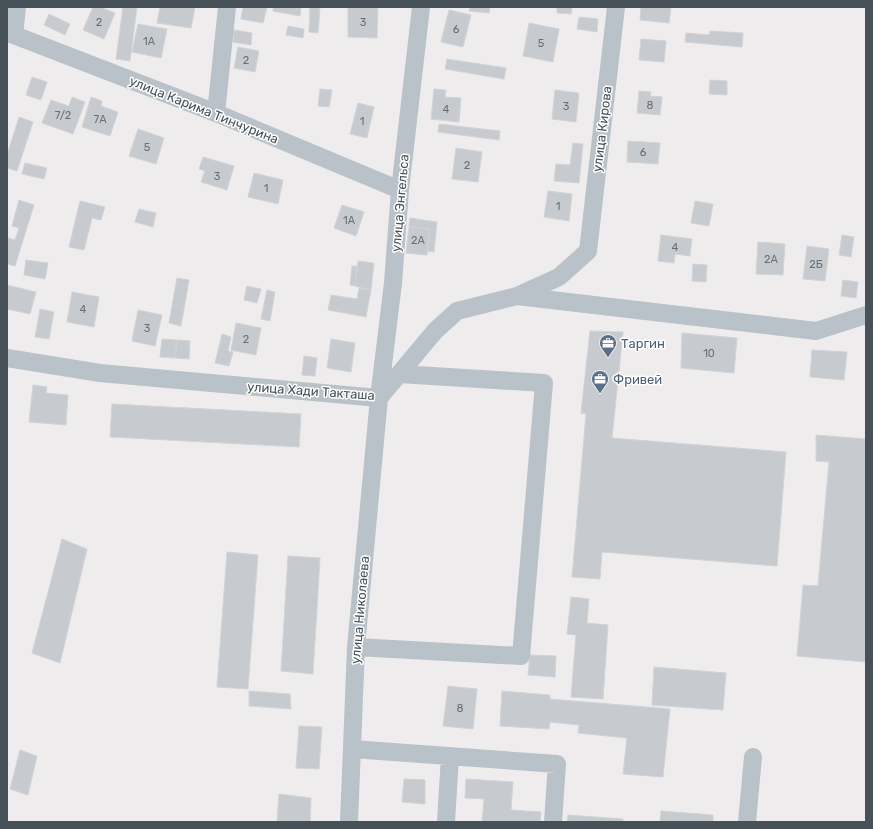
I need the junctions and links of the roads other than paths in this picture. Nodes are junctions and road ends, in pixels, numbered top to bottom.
1 (18, 7) edge
2 (227, 7) edge
3 (421, 7) edge
4 (616, 7) edge
5 (11, 34) edge
6 (216, 113) junction
7 (400, 190) junction
8 (588, 251) joint
9 (517, 296) junction
10 (866, 314) edge
11 (7, 358) edge
12 (400, 374) junction
13 (379, 398) junction
14 (356, 647) junction
15 (352, 749) junction
16 (450, 756) junction
17 (753, 757) dead end
18 (349, 822) edge
19 (446, 822) edge
20 (553, 822) edge
21 (747, 822) edge

1 - 5 street
2 - 6 street
3 - 7 street, улица Энгельса
4 - 8 street, улица Кирова
5 - 6 street, улица Карима Тинчурина
6 - 7 street, улица Карима Тинчурина
7 - 13 street, улица Энгельса
8 - 9 street, улица Хади Такташа
9 - 10 street
9 - 12 street, улица Хади Такташа
11 - 13 street, улица Хади Такташа
12 - 13 street, улица Хади Такташа
12 - 14 street
13 - 14 street, улица Николаева
14 - 15 street, улица Николаева
15 - 16 street
15 - 18 street, улица Николаева
16 - 19 street
16 - 20 street
17 - 21 street

